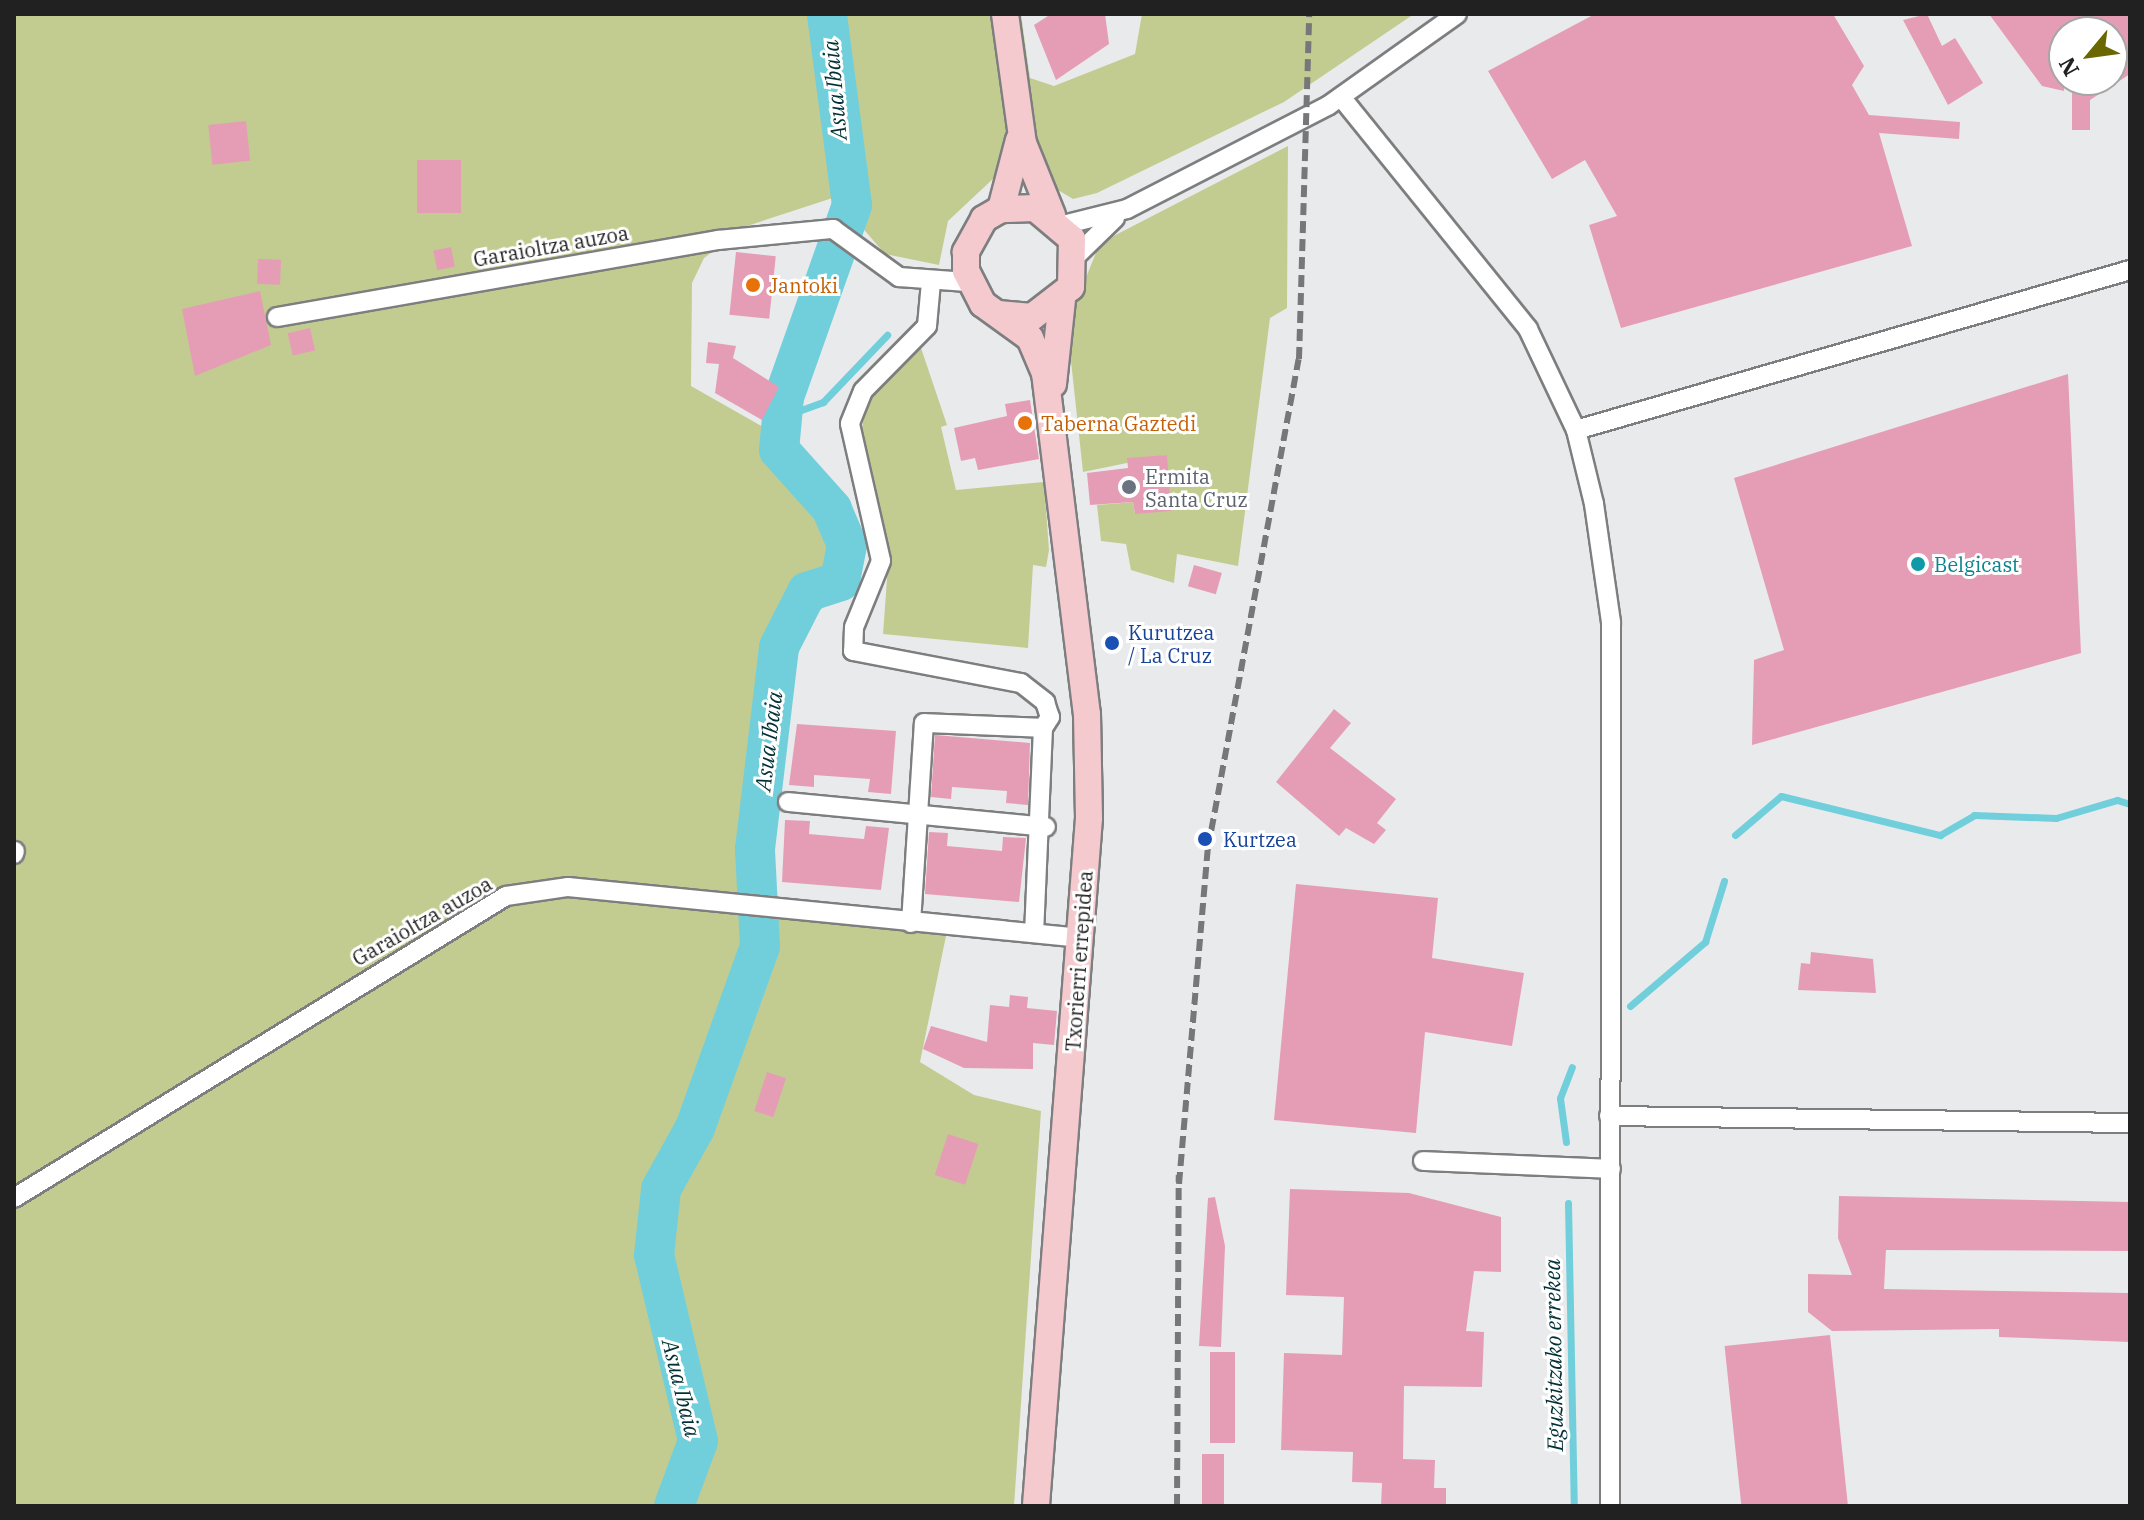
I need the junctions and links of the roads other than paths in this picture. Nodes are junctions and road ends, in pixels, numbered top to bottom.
1 (1005, 14) edge
2 (1457, 14) edge
3 (1341, 97) junction
4 (1019, 105) junction
5 (1001, 209) junction
6 (1127, 209) junction
7 (1058, 220) junction
8 (1077, 255) junction
9 (2130, 270) edge
10 (931, 282) junction
11 (967, 282) junction
12 (1062, 300) junction
13 (998, 314) junction
14 (277, 317) dead end
15 (1053, 416) junction
16 (1576, 430) junction
17 (1043, 728) junction
18 (788, 802) dead end
19 (918, 815) junction
20 (1042, 826) junction
21 (911, 923) junction
22 (1034, 933) junction
23 (1081, 938) junction
24 (1609, 1116) junction
25 (2130, 1123) edge
26 (1423, 1161) dead end
27 (1611, 1169) junction
28 (14, 1198) edge
29 (1036, 1506) edge
30 (1610, 1506) edge

1 - 4 street
2 - 3 street
3 - 6 street
3 - 16 street
4 - 5 street
4 - 7 street
5 - 7 street
5 - 11 street
6 - 7 street
6 - 8 street
7 - 8 street
8 - 12 street, Txorierri errepidea
9 - 16 street
10 - 11 street
10 - 14 street, Garaioltza auzoa
10 - 17 street
11 - 13 street, Txorierri errepidea
12 - 13 street
12 - 15 street, Txorierri errepidea
13 - 15 street, Txorierri errepidea
15 - 23 street, Txorierri errepidea
16 - 24 street
17 - 19 street
17 - 20 street
18 - 19 street
19 - 20 street
19 - 21 street
20 - 22 street
21 - 22 street, Garaioltza auzoa
21 - 28 street, Garaioltza auzoa
22 - 23 street, Garaioltza auzoa
23 - 29 street, Txorierri errepidea
24 - 25 street
24 - 27 street
26 - 27 street
27 - 30 street

